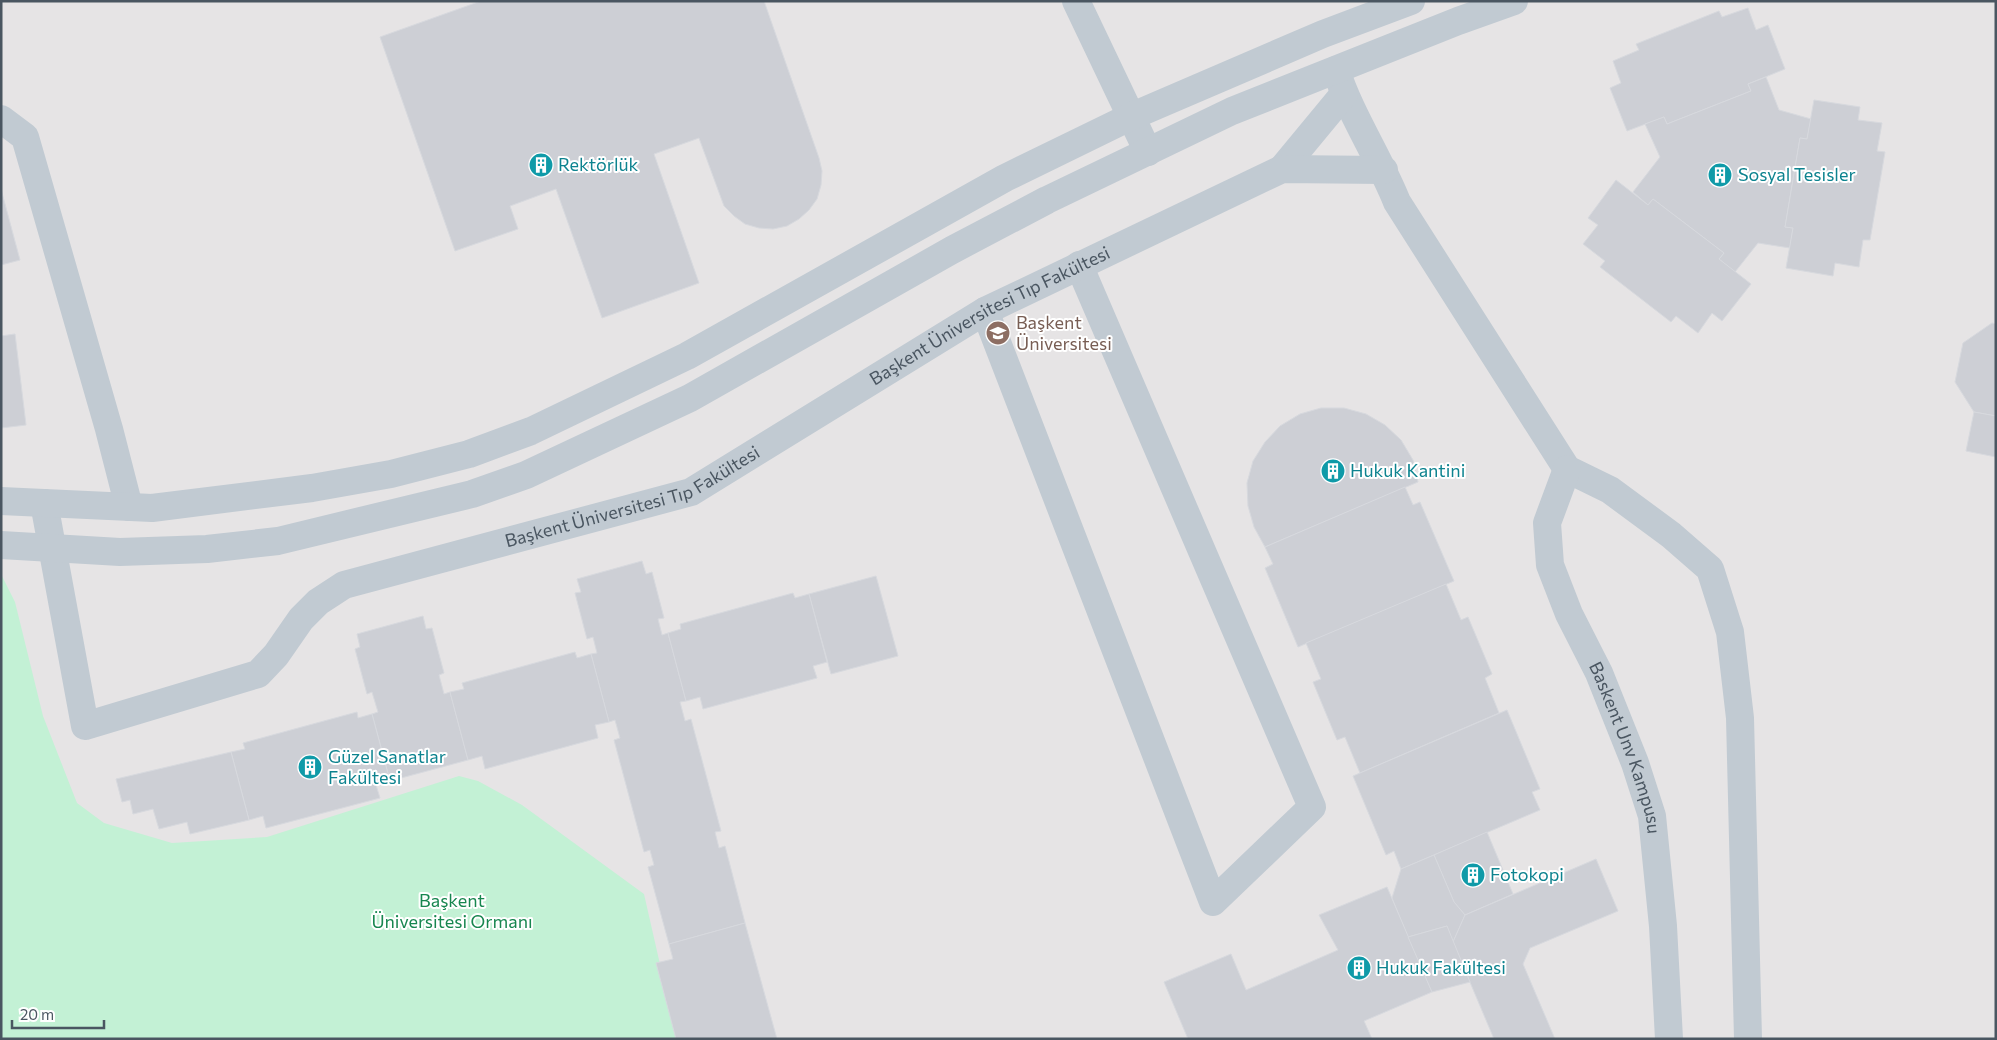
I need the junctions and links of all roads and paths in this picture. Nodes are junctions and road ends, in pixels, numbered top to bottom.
1 (1076, 1) edge
2 (1411, 1) edge
3 (1514, 1) edge
4 (1367, 17) junction
5 (1323, 34) junction
6 (1380, 52) junction
7 (1340, 82) junction
8 (1130, 117) junction
9 (1, 119) edge
10 (1148, 152) junction
11 (1282, 169) junction
12 (1384, 170) junction
13 (1079, 264) junction
14 (985, 311) junction
15 (1567, 469) junction
16 (1, 501) edge
17 (44, 503) junction
18 (129, 508) junction
19 (1, 545) edge
20 (52, 549) junction
21 (1669, 1039) edge
22 (1748, 1039) edge

1 - 8 street
2 - 4 street
3 - 6 street
4 - 5 street
4 - 6 street
5 - 7 street
5 - 8 street
6 - 7 street
7 - 10 street
7 - 11 street
7 - 12 street
8 - 10 street
8 - 18 street
9 - 18 street
10 - 20 street
11 - 12 street, Başkent Üniversitesi Tıp Fakültesi
11 - 13 street, Başkent Üniversitesi Tıp Fakültesi
12 - 15 street
13 - 14 street, Başkent Üniversitesi Tıp Fakültesi
13 - 14 street
14 - 20 street, Başkent Üniversitesi Tıp Fakültesi
15 - 21 street, Baskent Unv Kampusu
15 - 22 street
16 - 17 street
17 - 18 street
17 - 20 street, Başkent Üniversitesi Tıp Fakültesi
19 - 20 street

